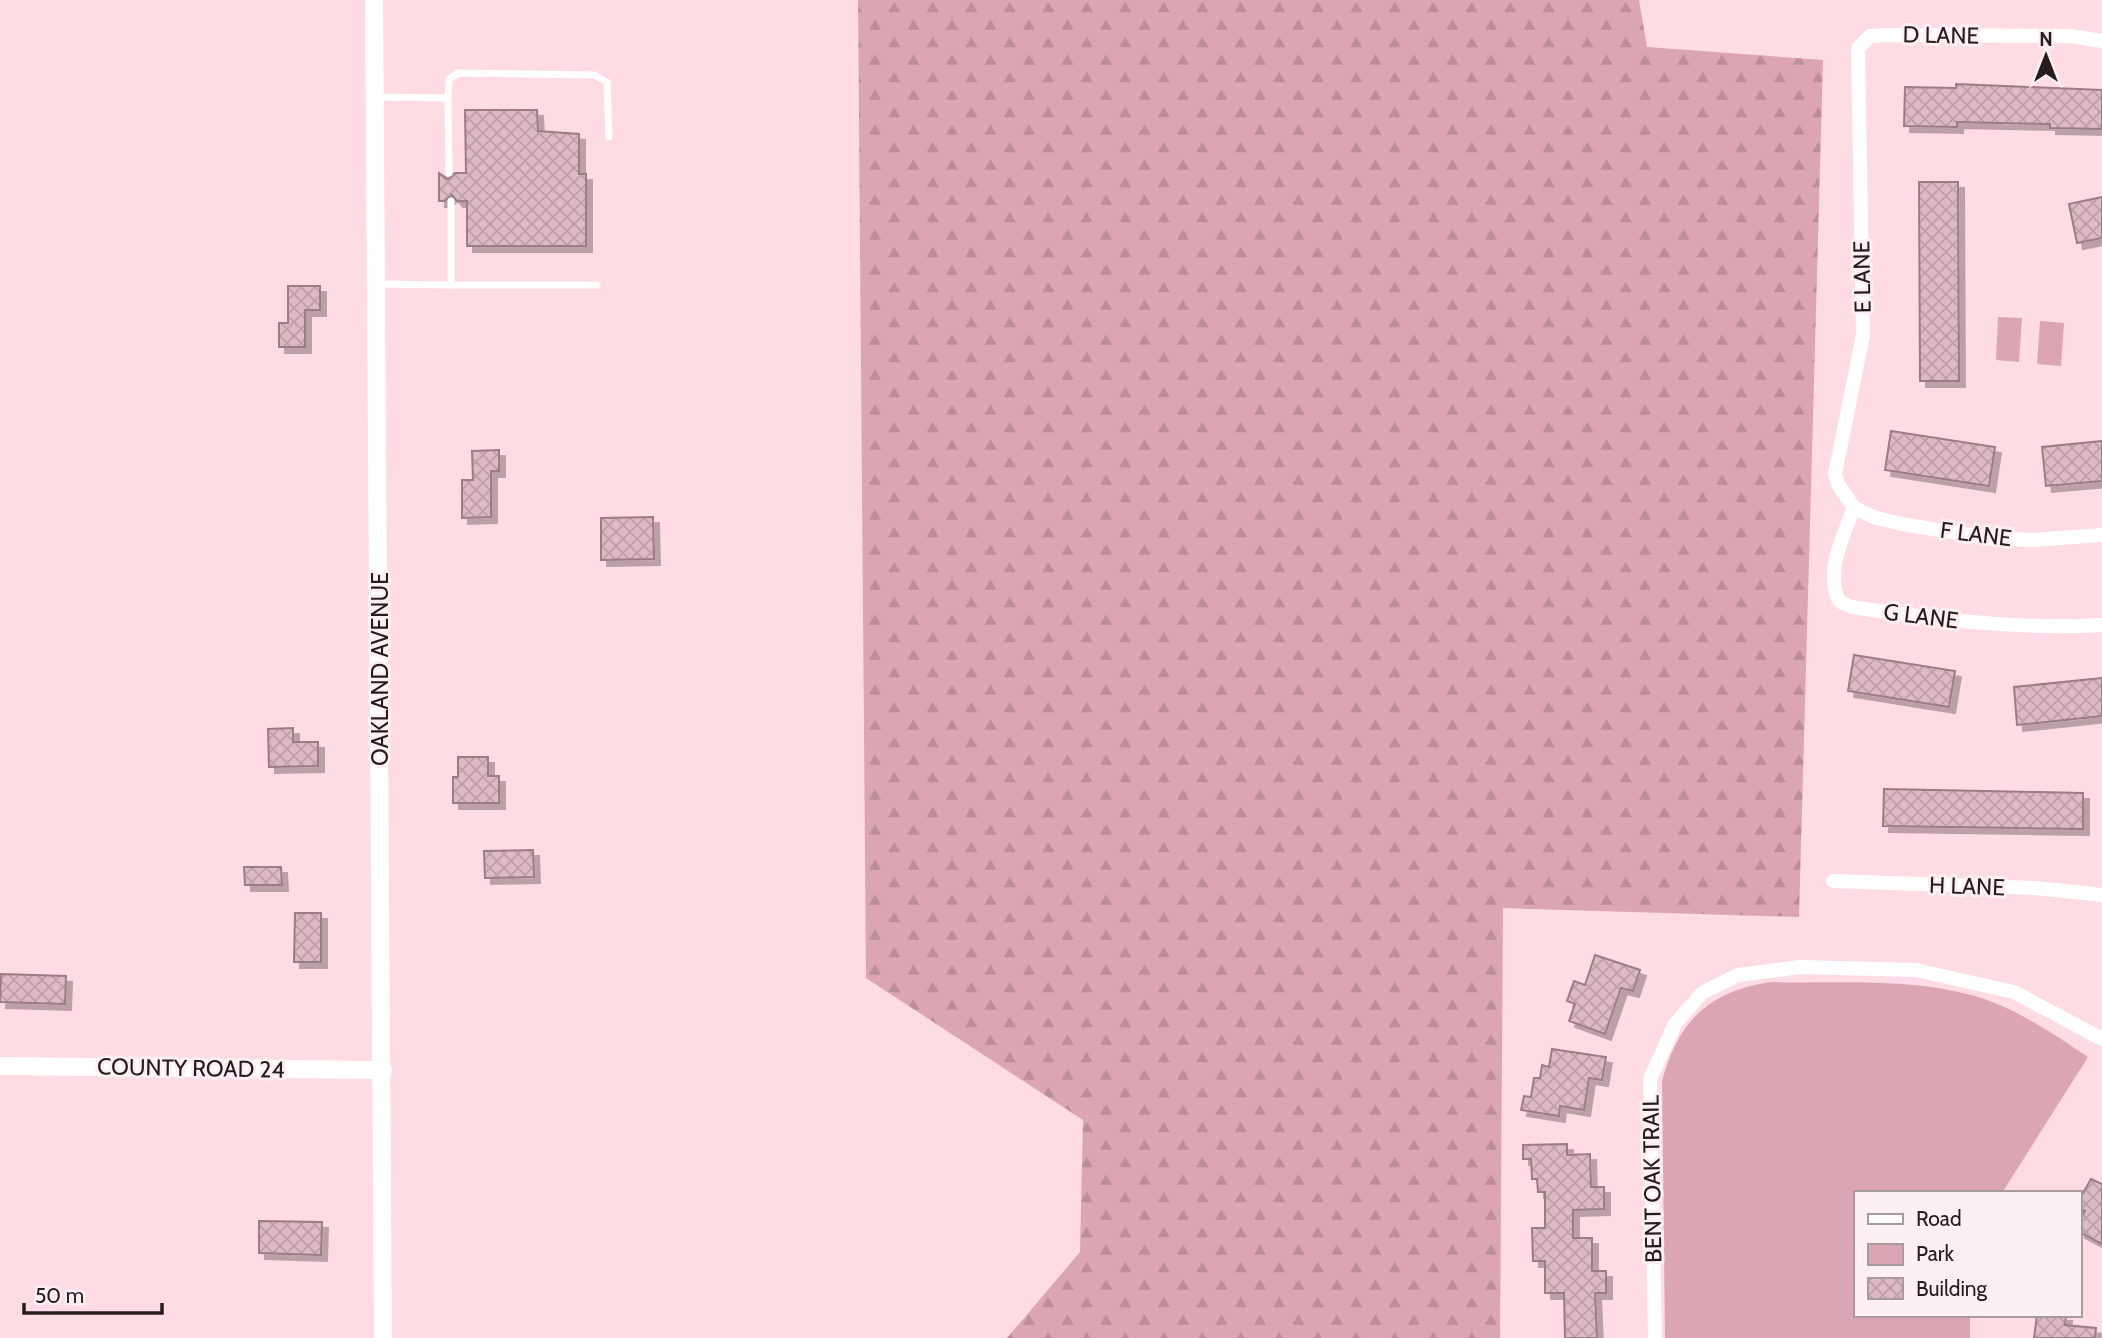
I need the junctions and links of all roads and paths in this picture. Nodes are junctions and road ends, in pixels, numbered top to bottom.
1 (374, 0) edge
2 (1864, 40) joint
3 (2102, 41) edge
4 (375, 97) junction
5 (448, 98) junction
6 (609, 136) dead end
7 (449, 173) dead end
8 (451, 201) dead end
9 (377, 284) junction
10 (451, 285) junction
11 (597, 285) dead end
12 (1854, 508) junction
13 (2102, 536) edge
14 (2102, 625) edge
15 (1833, 881) dead end
16 (2102, 895) edge
17 (2102, 1040) edge
18 (0, 1066) edge
19 (383, 1070) junction
20 (383, 1338) edge
21 (1655, 1338) edge

1 - 4 street, OAKLAND AVENUE
2 - 3 street, D LANE
2 - 12 street, E LANE
4 - 5 lane
4 - 9 street, OAKLAND AVENUE
5 - 6 lane
5 - 7 lane
8 - 10 lane
9 - 10 lane
9 - 19 street, OAKLAND AVENUE
10 - 11 lane
12 - 13 street, F LANE
12 - 14 street, G LANE
15 - 16 street, H LANE
17 - 21 street, BENT OAK TRAIL
18 - 19 street, COUNTY ROAD 24
19 - 20 street, OAKLAND AVENUE

